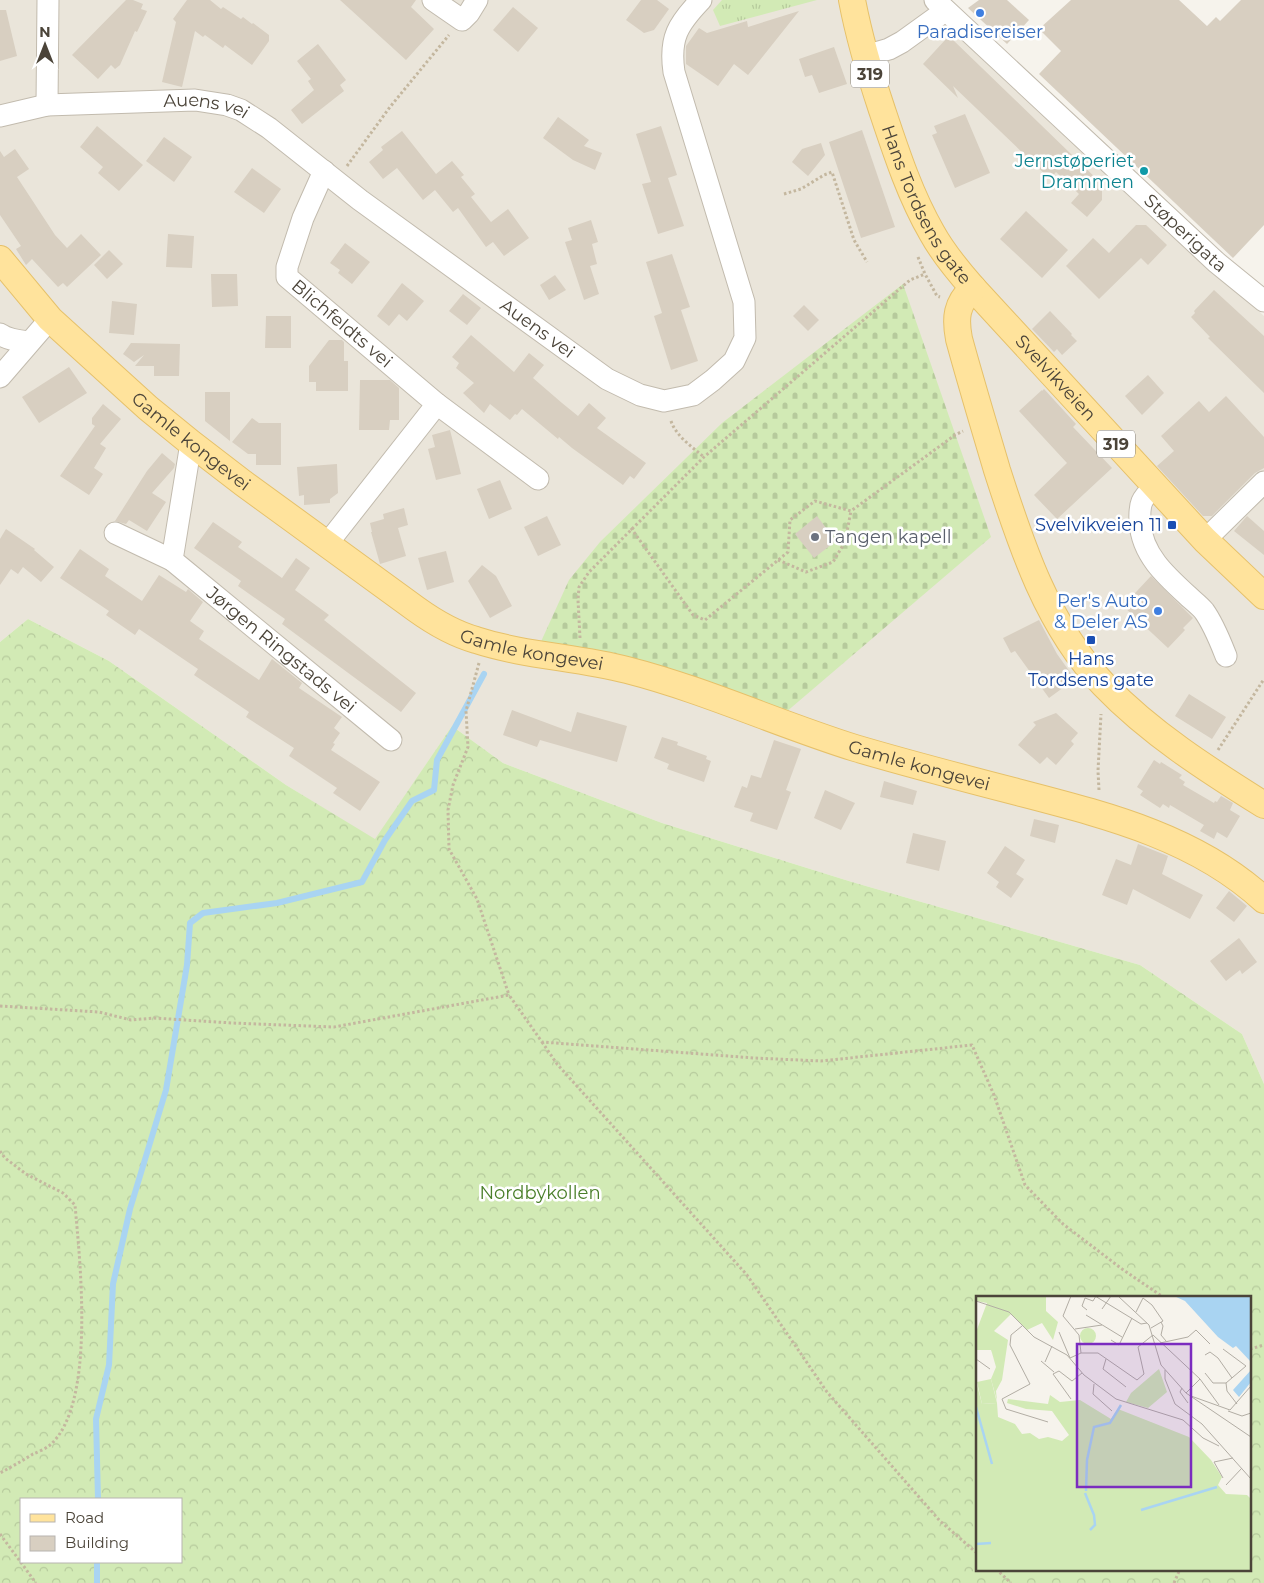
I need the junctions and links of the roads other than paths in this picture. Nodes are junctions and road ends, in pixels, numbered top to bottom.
1 (48, 0) edge
2 (433, 0) edge
3 (478, 0) edge
4 (701, 0) edge
5 (852, 0) edge
6 (940, 5) edge
7 (865, 56) junction
8 (47, 105) junction
9 (0, 116) edge
10 (331, 176) junction
11 (0, 259) edge
12 (972, 288) junction
13 (1264, 301) edge
14 (50, 319) junction
15 (0, 334) edge
16 (29, 342) junction
17 (0, 377) edge
18 (437, 404) junction
19 (191, 443) junction
20 (538, 479) dead end
21 (1264, 482) edge
22 (1155, 486) junction
23 (115, 533) dead end
24 (1205, 540) junction
25 (327, 544) junction
26 (172, 560) junction
27 (1260, 586) edge
28 (1226, 656) dead end
29 (391, 740) dead end
30 (1264, 805) edge
31 (1264, 900) edge

1 - 8 street
2 - 3 street
4 - 10 street, Auens vei
5 - 7 main road, Hans Tordsens gate / 319
6 - 7 street
6 - 13 street, Støperigata
7 - 12 main road, Hans Tordsens gate / 319
8 - 9 street, Auens vei
8 - 10 street, Auens vei
10 - 18 street, Blichfeldts vei
11 - 14 main road, Gamle kongevei
12 - 22 main road, Svelvikveien / 319
12 - 30 main road, Hans Tordsens gate
14 - 16 street
14 - 19 main road, Gamle kongevei
15 - 16 street
16 - 17 street
18 - 20 street, Blichfeldts vei
18 - 25 street
19 - 25 main road, Gamle kongevei
19 - 26 street
21 - 24 street
22 - 24 main road, Svelvikveien / 319
22 - 28 street
23 - 26 street, Jørgen Ringstads vei
24 - 27 main road, Svelvikveien / 319
25 - 31 main road, Gamle kongevei
26 - 29 street, Jørgen Ringstads vei

